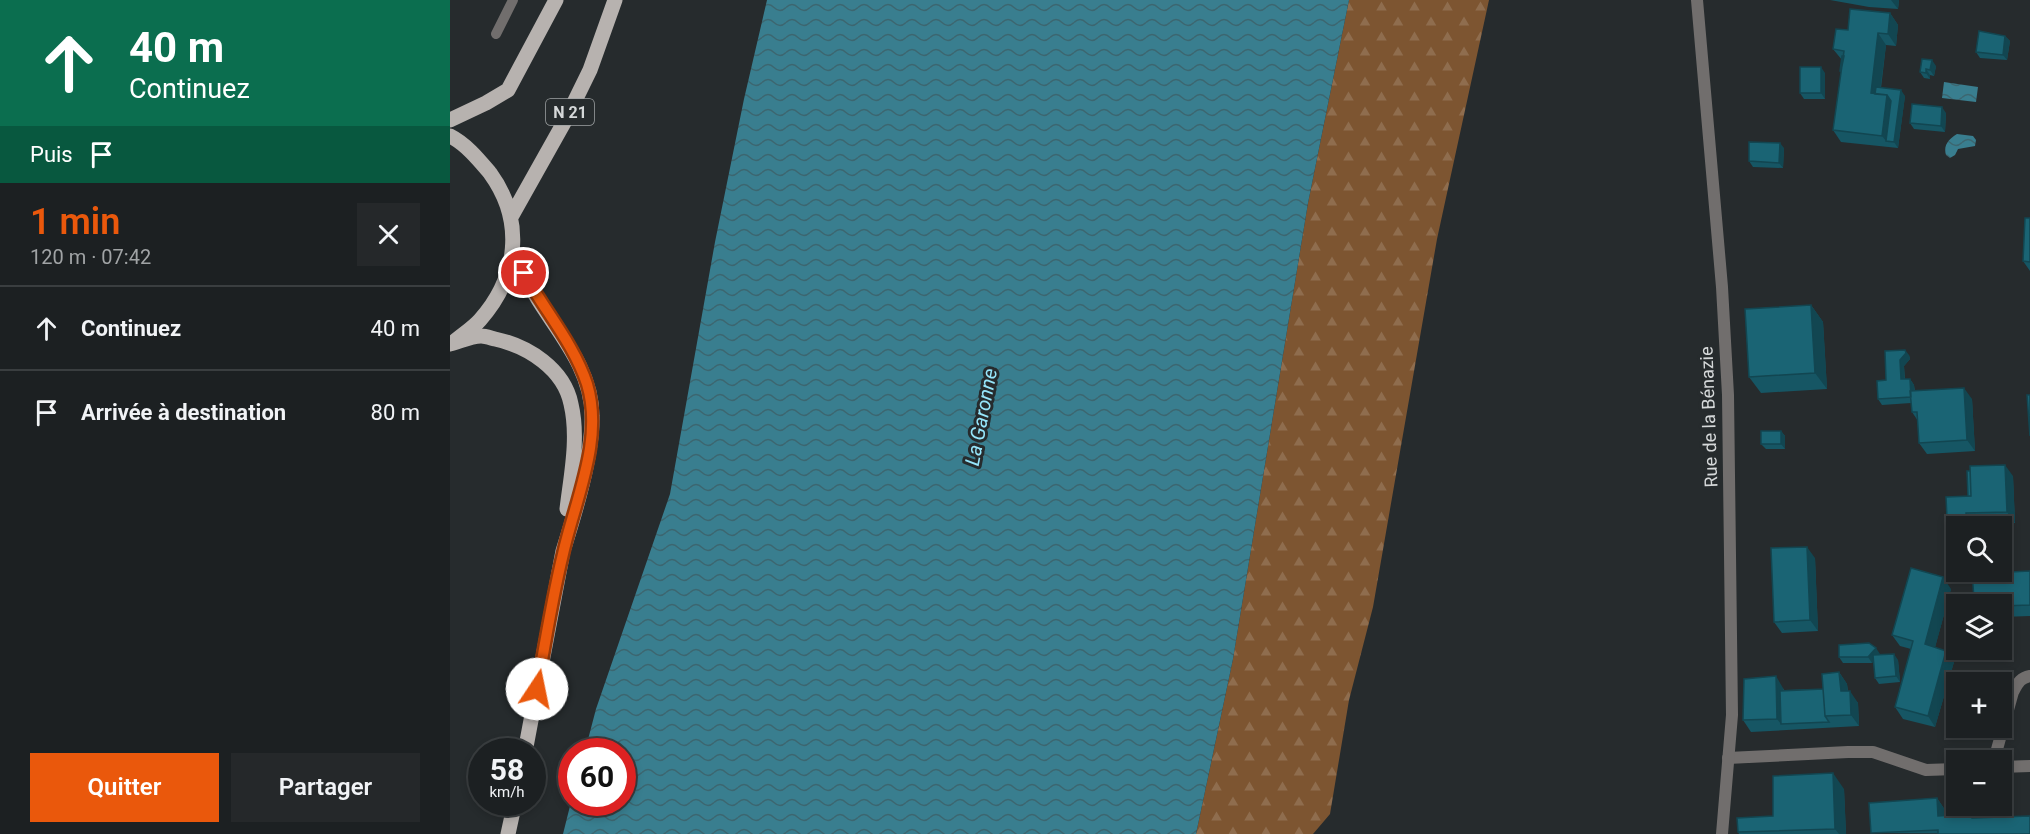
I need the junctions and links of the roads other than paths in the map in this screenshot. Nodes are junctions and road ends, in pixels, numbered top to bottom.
1 (513, 0) edge
2 (556, 0) edge
3 (615, 0) edge
4 (1697, 0) edge
5 (496, 34) dead end
6 (450, 120) edge
7 (450, 136) edge
8 (511, 217) junction
9 (513, 257) junction
10 (450, 344) edge
11 (563, 551) junction
12 (2030, 676) edge
13 (528, 738) edge
14 (1997, 750) edge
15 (1728, 758) junction
16 (2030, 766) edge
17 (2012, 767) edge
18 (1946, 769) edge
19 (512, 816) edge
20 (508, 834) edge
21 (1722, 834) edge

1 - 5 lane
2 - 6 main road
3 - 8 main road, N 21
4 - 15 street, Rue de la Bénazie
7 - 8 main road
8 - 9 main road
9 - 10 main road
9 - 11 main road
10 - 11 main road
11 - 13 main road
12 - 14 street
15 - 18 street
15 - 21 street, Rue de la Bénazie
16 - 17 street
19 - 20 main road

